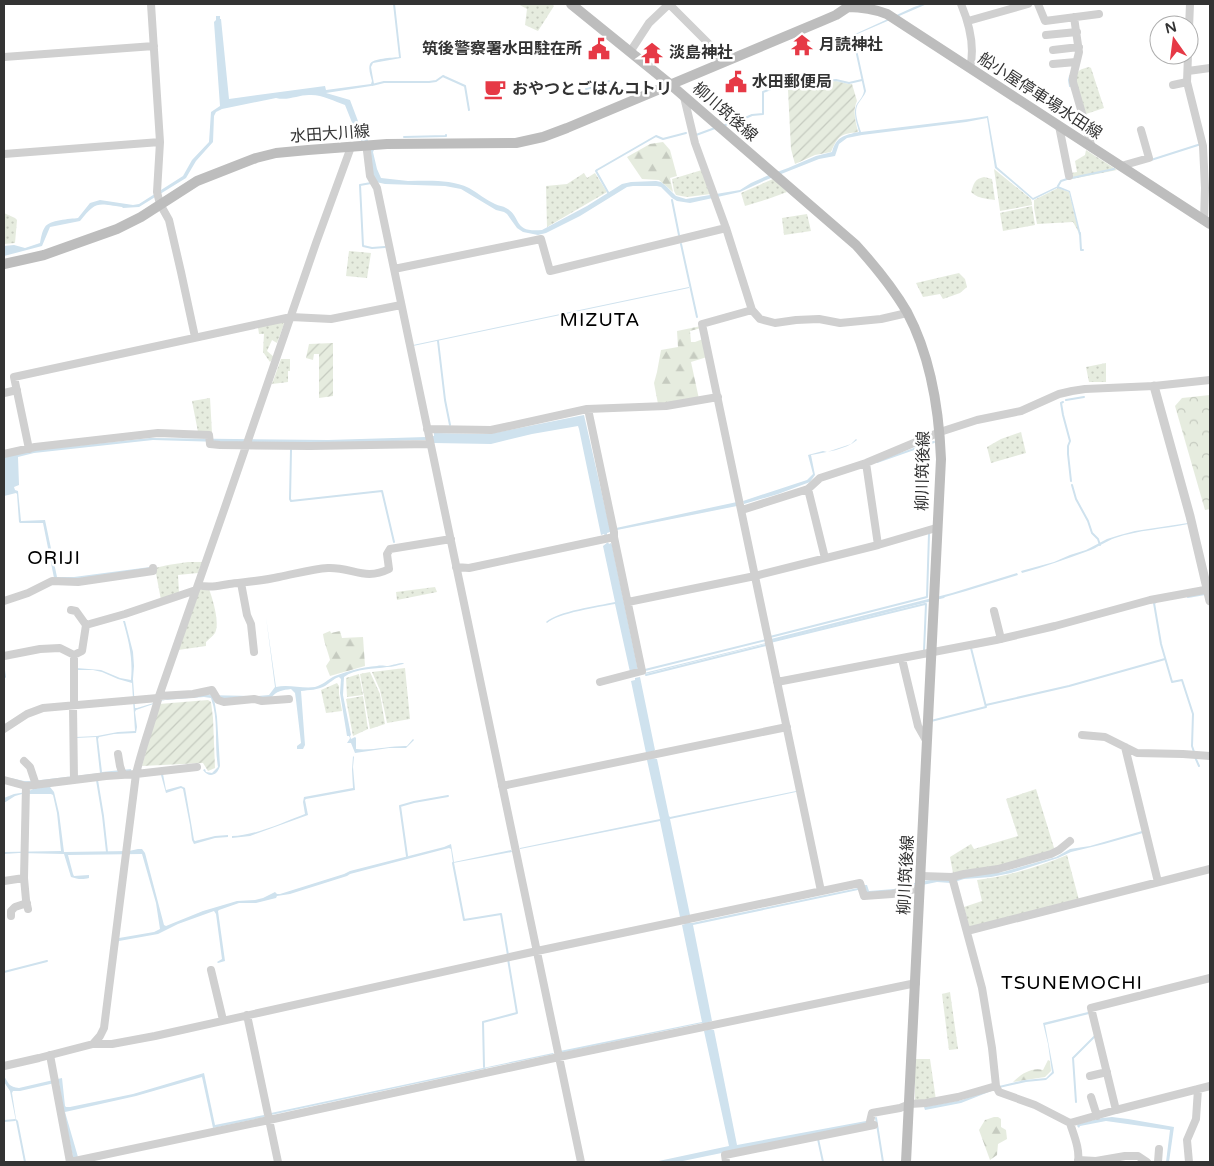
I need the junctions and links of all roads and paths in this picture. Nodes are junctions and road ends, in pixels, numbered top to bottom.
1 (151, 4) edge
2 (571, 4) edge
3 (669, 4) edge
4 (961, 4) edge
5 (1028, 4) edge
6 (1038, 4) edge
7 (847, 5) edge
8 (1099, 14) dead end
9 (1074, 17) junction
10 (968, 21) junction
11 (1077, 32) junction
12 (1046, 36) dead end
13 (154, 46) junction
14 (1079, 47) junction
15 (1053, 50) dead end
16 (630, 52) junction
17 (4, 57) edge
18 (722, 62) junction
19 (1076, 62) junction
20 (1053, 64) dead end
21 (1188, 65) edge
22 (970, 68) junction
23 (1210, 68) edge
24 (1188, 71) junction
25 (1187, 82) junction
26 (1174, 84) dead end
27 (670, 85) junction
28 (684, 97) junction
29 (1059, 126) junction
30 (1141, 130) dead end
31 (1210, 138) edge
32 (1202, 140) junction
33 (160, 142) junction
34 (351, 147) junction
35 (1092, 148) junction
36 (367, 150) dead end
37 (4, 154) edge
38 (1121, 166) junction
39 (1069, 176) dead end
40 (158, 197) junction
41 (1207, 222) edge
42 (726, 228) junction
43 (4, 264) edge
44 (394, 269) junction
45 (401, 305) junction
46 (752, 310) junction
47 (907, 312) junction
48 (291, 317) junction
49 (195, 337) junction
50 (1210, 380) edge
51 (1154, 386) junction
52 (17, 390) junction
53 (4, 393) edge
54 (718, 397) junction
55 (588, 409) junction
56 (427, 429) junction
57 (940, 432) junction
58 (430, 444) junction
59 (246, 445) junction
60 (29, 448) junction
61 (4, 454) edge
62 (866, 463) junction
63 (808, 489) junction
64 (742, 510) junction
65 (936, 528) junction
66 (614, 537) junction
67 (451, 540) junction
68 (878, 545) junction
69 (825, 558) junction
70 (456, 567) junction
71 (153, 568) dead end
72 (756, 576) junction
73 (241, 583) junction
74 (197, 587) junction
75 (1209, 589) edge
76 (4, 601) edge
77 (1210, 601) edge
78 (628, 602) junction
79 (71, 610) dead end
80 (994, 611) dead end
81 (86, 625) junction
82 (1001, 639) junction
83 (252, 647) dead end
84 (931, 654) junction
85 (74, 655) junction
86 (4, 656) edge
87 (902, 659) junction
88 (600, 682) dead end
89 (777, 682) junction
90 (159, 697) junction
91 (289, 698) dead end
92 (73, 706) junction
93 (787, 727) junction
94 (4, 729) edge
95 (1082, 735) dead end
96 (927, 742) junction
97 (1125, 747) junction
98 (118, 754) dead end
99 (1210, 756) edge
100 (24, 761) dead end
101 (197, 768) dead end
102 (136, 774) junction
103 (123, 775) junction
104 (4, 780) edge
105 (74, 780) junction
106 (36, 785) junction
107 (26, 786) junction
108 (502, 786) junction
109 (1070, 842) dead end
110 (1210, 869) edge
111 (921, 876) junction
112 (952, 877) junction
113 (24, 878) junction
114 (4, 881) edge
115 (1158, 882) junction
116 (920, 888) junction
117 (821, 891) junction
118 (11, 916) dead end
119 (967, 931) junction
120 (537, 951) junction
121 (211, 970) dead end
122 (1210, 978) edge
123 (916, 983) junction
124 (247, 1015) junction
125 (223, 1020) junction
126 (93, 1044) junction
127 (50, 1056) junction
128 (559, 1057) junction
129 (4, 1066) edge
130 (1107, 1072) junction
131 (1090, 1076) dead end
132 (996, 1086) junction
133 (1210, 1086) edge
134 (1198, 1089) junction
135 (1091, 1097) dead end
136 (910, 1104) junction
137 (1116, 1110) junction
138 (1097, 1116) junction
139 (269, 1120) junction
140 (1070, 1123) junction
141 (1160, 1149) dead end
142 (1078, 1161) edge
143 (1096, 1161) edge
144 (70, 1162) edge
145 (278, 1162) edge
146 (581, 1162) edge
147 (726, 1162) edge
148 (906, 1162) edge
149 (1147, 1162) edge
150 (1158, 1162) edge
151 (1189, 1162) edge

1 - 13 street
2 - 16 main road
3 - 16 street
3 - 18 street
4 - 10 street
5 - 10 street
6 - 9 street
7 - 18 main road, 柳川筑後線
7 - 22 main road, 船小屋停車場水田線
8 - 9 street
9 - 11 street
10 - 22 street
11 - 12 street
11 - 14 street
13 - 17 street
13 - 33 street
14 - 15 street
14 - 19 street
16 - 27 main road
18 - 27 main road, 柳川筑後線
19 - 20 street
19 - 35 street
21 - 24 street
22 - 29 main road, 船小屋停車場水田線
23 - 24 street
24 - 25 street
25 - 26 street
25 - 32 street
27 - 28 main road, 柳川筑後線
27 - 34 main road, 水田大川線
28 - 42 street
28 - 47 main road, 柳川筑後線
29 - 35 main road, 船小屋停車場水田線
29 - 39 street
30 - 38 street
31 - 32 street
32 - 41 street
33 - 37 street
33 - 40 street
34 - 40 main road, 水田大川線
34 - 48 street
35 - 38 main road, 船小屋停車場水田線
36 - 44 street
38 - 41 main road, 船小屋停車場水田線
40 - 43 main road, 水田大川線
40 - 49 street
42 - 44 street
42 - 46 street
44 - 45 street
45 - 48 street
45 - 56 street
46 - 47 street
46 - 54 street
47 - 57 main road, 柳川筑後線
48 - 49 street
48 - 59 street
49 - 52 street
50 - 51 street
51 - 57 street
51 - 75 street
52 - 53 street
52 - 60 street
54 - 55 street
54 - 64 street
55 - 56 street
55 - 66 street
56 - 58 street
57 - 62 street
57 - 65 main road, 柳川筑後線
58 - 59 street
58 - 67 street
59 - 60 street
59 - 74 street
60 - 61 street
62 - 63 street
62 - 68 street
63 - 64 street
63 - 69 street
64 - 72 street
65 - 68 street
65 - 84 main road, 柳川筑後線
66 - 70 street
66 - 78 street
67 - 70 street
67 - 73 street
68 - 69 street
69 - 72 street
70 - 108 street
71 - 76 street
72 - 78 street
72 - 89 street
73 - 74 street
73 - 83 street
74 - 81 street
74 - 90 street
75 - 77 street
75 - 82 street
78 - 88 street
79 - 81 street
80 - 82 street
81 - 85 street
82 - 84 street
84 - 87 street
84 - 96 main road, 柳川筑後線
85 - 86 street
85 - 92 street
87 - 89 street
87 - 96 street
89 - 93 street
90 - 91 street
90 - 92 street
90 - 102 street
92 - 94 street
92 - 105 street
93 - 108 street
93 - 117 street
95 - 97 street
96 - 111 main road, 柳川筑後線
97 - 99 street
97 - 115 street
98 - 103 street
100 - 106 street
101 - 102 street
102 - 103 street
102 - 126 street
103 - 105 street
104 - 107 street
105 - 106 street
106 - 107 street
107 - 113 street
108 - 120 street
109 - 112 street
110 - 115 street
111 - 112 street
111 - 116 main road, 柳川筑後線
112 - 119 street
113 - 114 street
113 - 118 street
115 - 119 street
116 - 117 street
116 - 123 main road, 柳川筑後線
117 - 120 street
119 - 132 street
120 - 124 street
120 - 128 street
121 - 125 street
122 - 130 street
123 - 128 street
123 - 136 main road, 柳川筑後線
124 - 125 street
124 - 139 street
125 - 126 street
126 - 127 street
127 - 129 street
127 - 144 street
128 - 139 street
128 - 146 street
130 - 131 street
130 - 137 street
132 - 136 street
132 - 140 street
133 - 134 street
134 - 137 street
134 - 151 street
135 - 138 street
136 - 147 street
136 - 148 main road, 柳川筑後線
137 - 138 street
138 - 140 street
139 - 144 street
139 - 145 street
140 - 142 street
141 - 150 street
142 - 143 street
143 - 149 street

